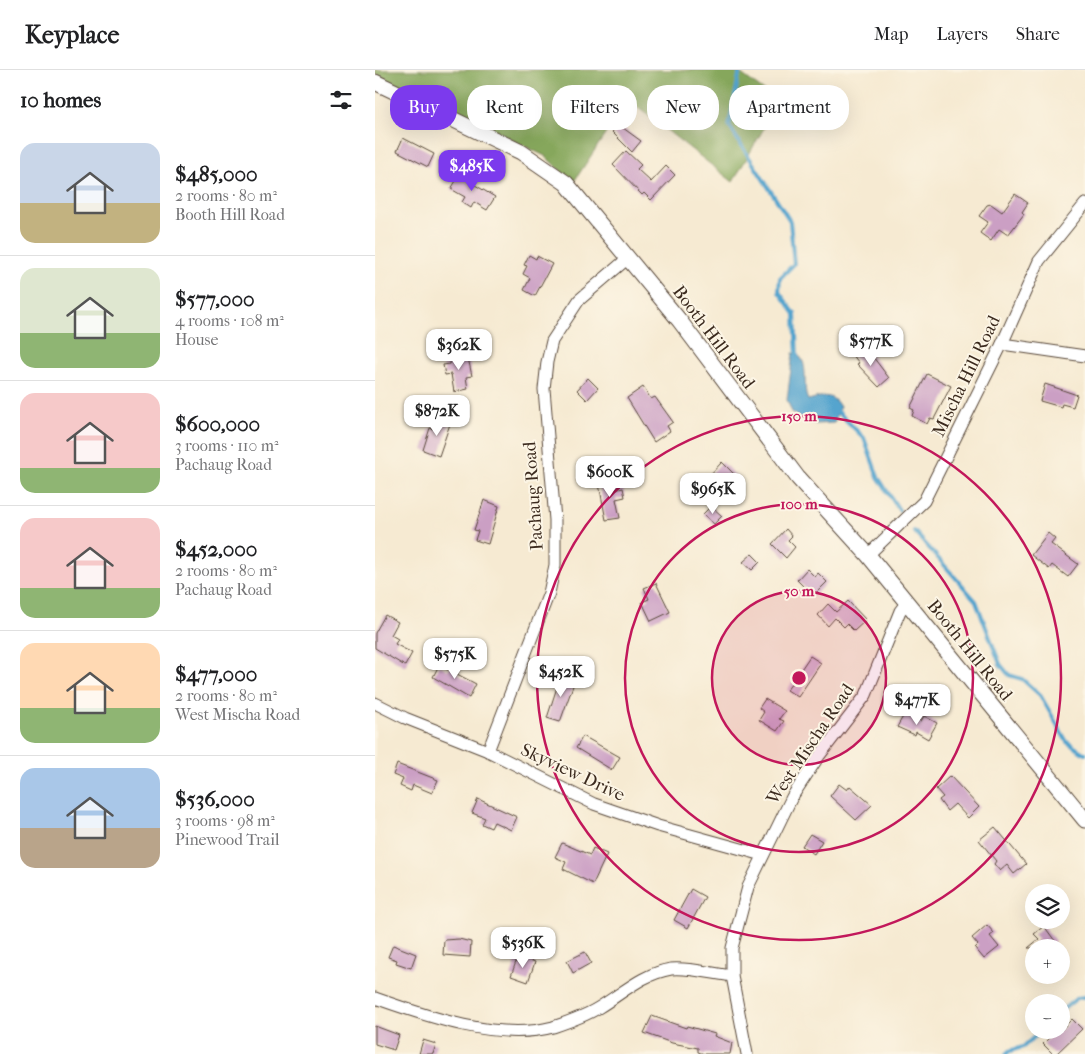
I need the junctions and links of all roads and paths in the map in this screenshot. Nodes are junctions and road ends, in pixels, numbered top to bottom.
1 (375, 82) edge
2 (1085, 204) edge
3 (628, 258) junction
4 (1002, 344) junction
5 (1085, 356) edge
6 (868, 554) junction
7 (907, 602) junction
8 (375, 703) edge
9 (487, 751) junction
10 (1085, 820) edge
11 (763, 855) junction
12 (732, 976) junction
13 (375, 998) edge
14 (747, 1054) edge

1 - 3 street, Booth Hill Road
2 - 4 street, Mischa Hill Road
3 - 6 street, Booth Hill Road
3 - 9 street, Pachaug Road
4 - 5 street
4 - 6 street, Mischa Hill Road
6 - 7 street, Booth Hill Road
7 - 10 street, Booth Hill Road
7 - 11 street, West Mischa Road
8 - 9 street, Skyview Drive
9 - 11 street, Skyview Drive
11 - 12 street, West Mischa Road
12 - 13 street
12 - 14 street, West Mischa Road

